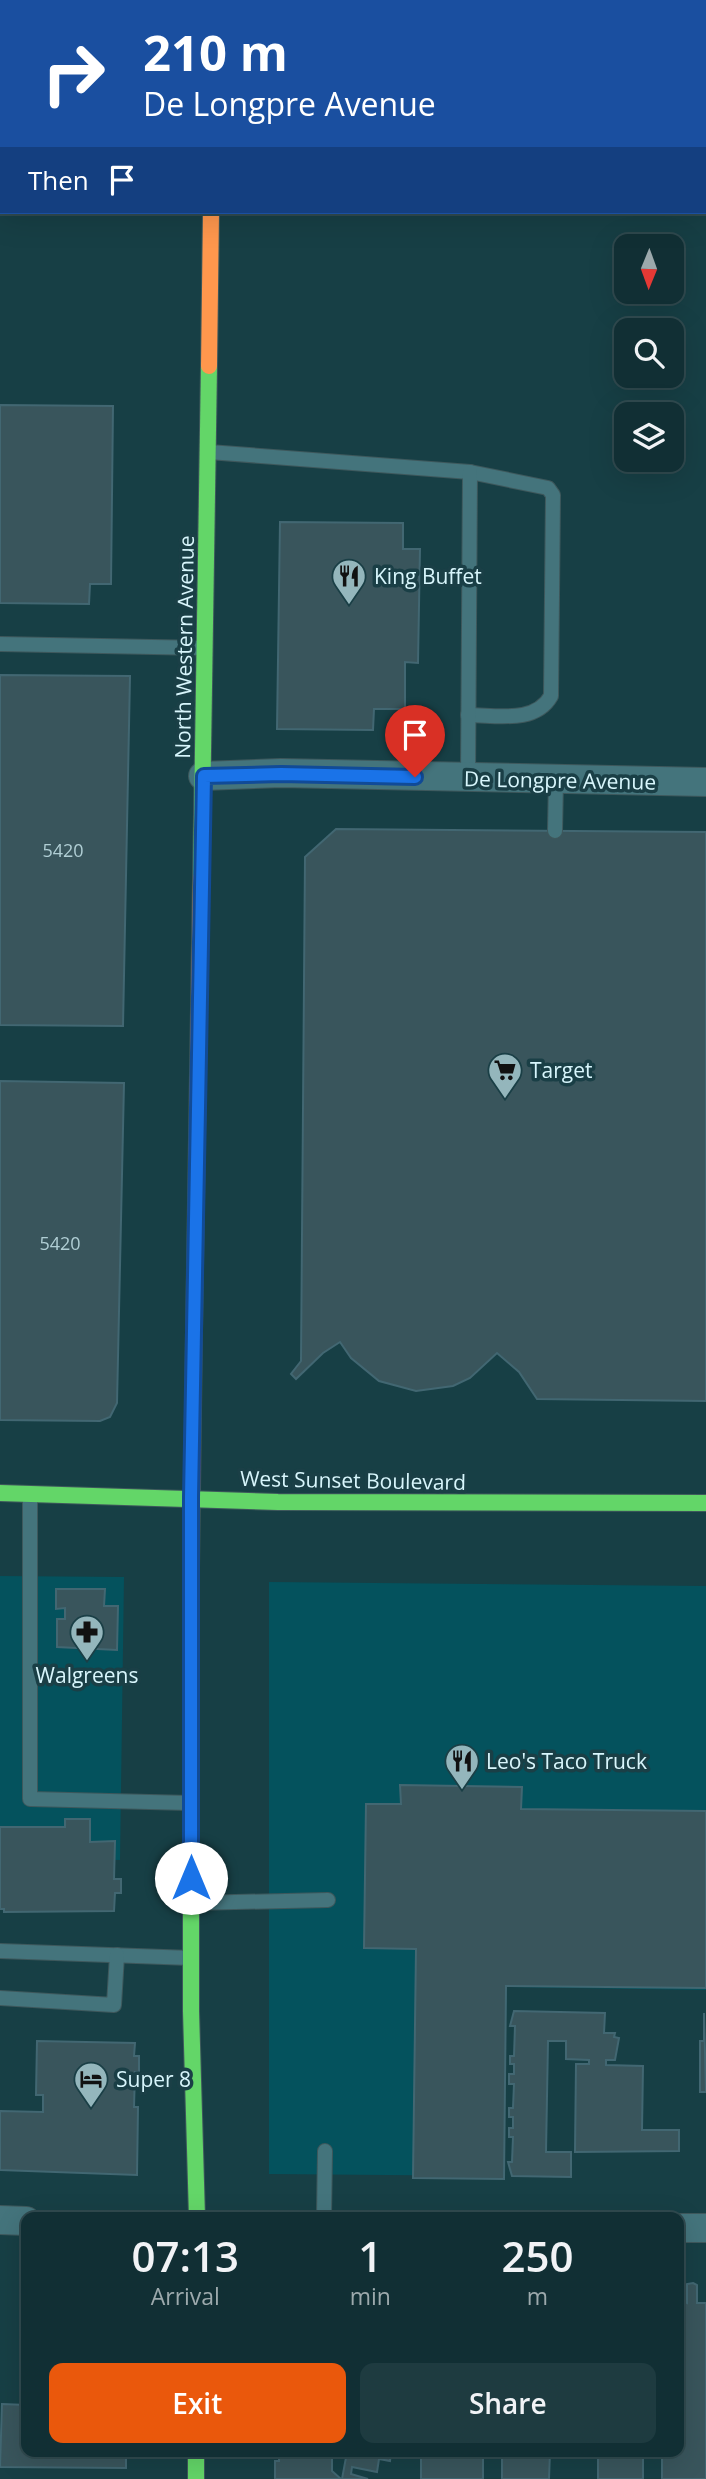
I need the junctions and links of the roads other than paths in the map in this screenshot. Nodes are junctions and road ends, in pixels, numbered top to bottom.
1 (211, 214) edge
2 (208, 452) junction
3 (470, 472) junction
4 (0, 644) edge
5 (205, 648) junction
6 (468, 715) junction
7 (204, 776) junction
8 (468, 778) junction
9 (556, 780) junction
10 (706, 782) edge
11 (555, 831) dead end
12 (0, 1493) edge
13 (30, 1494) junction
14 (191, 1497) junction
15 (706, 1503) edge
16 (192, 1803) junction
17 (328, 1900) dead end
18 (191, 1903) junction
19 (0, 1951) edge
20 (117, 1955) junction
21 (191, 1958) junction
22 (0, 1998) edge
23 (325, 2151) dead end
24 (197, 2212) edge
25 (324, 2212) edge
26 (0, 2220) edge
27 (21, 2221) edge
28 (684, 2228) edge
29 (706, 2228) edge
30 (196, 2457) edge
31 (196, 2479) edge

1 - 2 main road, North Western Avenue
2 - 3 lane
2 - 5 main road, North Western Avenue
3 - 6 lane
3 - 6 lane
4 - 5 lane
5 - 7 main road, North Western Avenue
6 - 8 lane
7 - 8 street, De Longpre Avenue
7 - 14 main road, North Western Avenue
8 - 9 street, De Longpre Avenue
9 - 10 street, De Longpre Avenue
9 - 11 lane
12 - 13 main road, West Sunset Boulevard
13 - 14 main road, West Sunset Boulevard
13 - 16 lane
14 - 15 main road, West Sunset Boulevard
14 - 16 main road, North Western Avenue
16 - 18 main road, North Western Avenue
17 - 18 lane
18 - 21 main road, North Western Avenue
19 - 20 lane
20 - 21 lane
20 - 22 lane
21 - 24 main road, North Western Avenue
23 - 25 lane
26 - 27 street
28 - 29 street
30 - 31 main road

